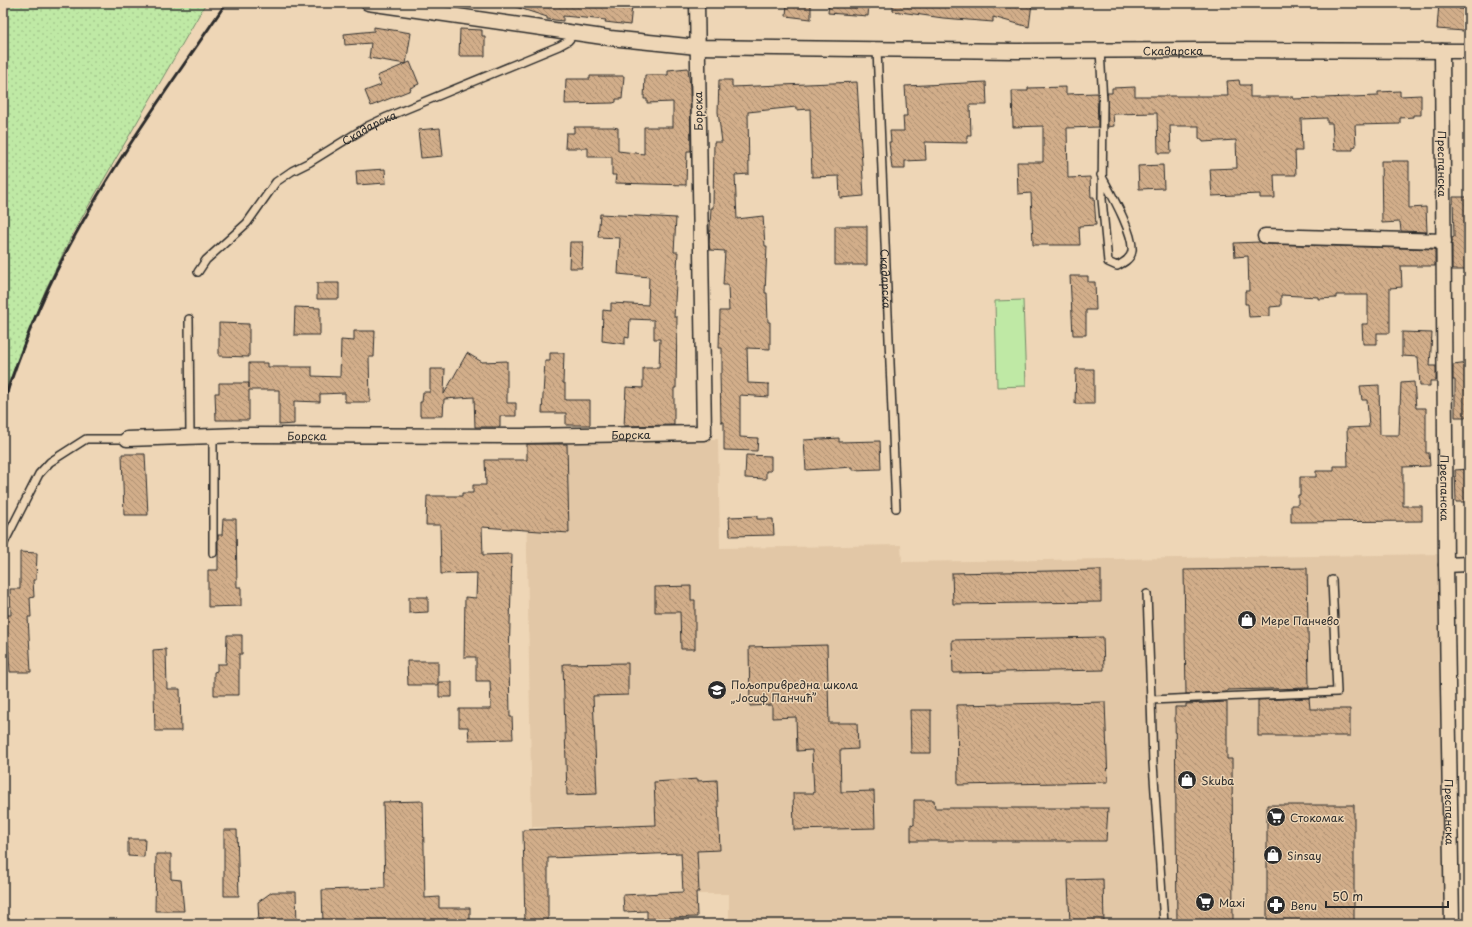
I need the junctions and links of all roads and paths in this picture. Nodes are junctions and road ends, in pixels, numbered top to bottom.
1 (368, 3) edge
2 (697, 3) edge
3 (418, 6) edge
4 (576, 33) junction
5 (697, 47) junction
6 (877, 49) junction
7 (1100, 50) junction
8 (1442, 51) junction
9 (1469, 51) edge
10 (1101, 175) junction
11 (1265, 236) dead end
12 (1444, 241) junction
13 (198, 272) dead end
14 (189, 319) dead end
15 (213, 435) junction
16 (190, 436) junction
17 (127, 438) joint
18 (896, 508) dead end
19 (3, 545) edge
20 (213, 553) dead end
21 (1469, 564) edge
22 (1446, 565) junction
23 (1332, 580) dead end
24 (1147, 594) dead end
25 (1151, 700) junction
26 (1164, 924) edge
27 (1452, 924) edge

1 - 3 street, Скадарска
2 - 5 street, Борска
3 - 4 street, Скадарска
4 - 5 street, Скадарска
4 - 13 lane, Скадарска
5 - 6 street, Скадарска
5 - 15 street, Борска
6 - 7 street, Скадарска
6 - 18 lane, Скадарска
7 - 8 street, Скадарска
7 - 10 lane
8 - 9 street, Скадарска
8 - 12 street, Преспанска
10 - 10 lane
11 - 12 street
12 - 22 street, Преспанска
14 - 16 lane
15 - 16 street, Борска
15 - 20 lane
16 - 17 street, Борска
17 - 19 lane
21 - 22 street
22 - 27 street, Преспанска
23 - 25 lane
24 - 25 lane
25 - 26 lane

